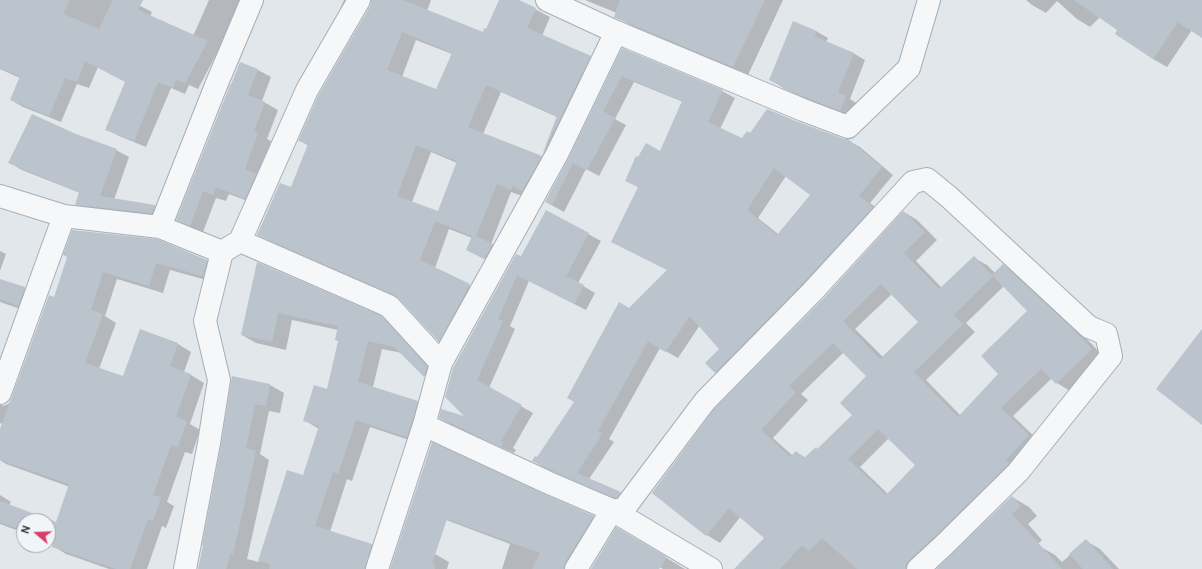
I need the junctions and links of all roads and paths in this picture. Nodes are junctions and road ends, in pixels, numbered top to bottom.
1 (252, 0) edge
2 (359, 0) edge
3 (547, 0) edge
4 (929, 0) edge
5 (616, 32) junction
6 (0, 196) edge
7 (64, 216) junction
8 (160, 228) junction
9 (231, 247) junction
10 (441, 363) junction
11 (0, 393) edge
12 (424, 425) junction
13 (612, 510) junction
14 (185, 569) edge
15 (377, 569) edge
16 (576, 569) edge
17 (711, 569) edge
18 (918, 569) edge

1 - 8 street
2 - 9 street
3 - 5 street
4 - 5 street
5 - 10 street
6 - 7 street
7 - 8 street
7 - 11 street
8 - 9 street
9 - 10 street
9 - 14 street
10 - 12 street
12 - 13 street
12 - 15 street
13 - 16 street
13 - 17 street
13 - 18 street

